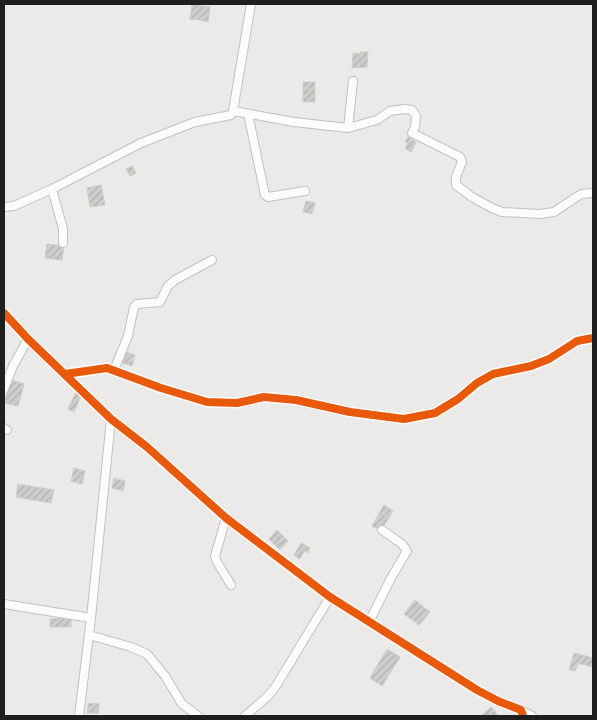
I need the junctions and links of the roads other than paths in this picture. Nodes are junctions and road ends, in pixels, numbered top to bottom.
1 (251, 4) edge
2 (353, 81) dead end
3 (233, 112) junction
4 (248, 114) junction
5 (348, 128) junction
6 (52, 189) junction
7 (306, 191) dead end
8 (593, 193) edge
9 (4, 207) edge
10 (63, 243) dead end
11 (212, 260) dead end
12 (4, 313) edge
13 (593, 338) edge
14 (28, 339) junction
15 (114, 370) junction
16 (65, 374) junction
17 (4, 389) edge
18 (112, 419) junction
19 (226, 518) junction
20 (382, 530) dead end
21 (231, 585) dead end
22 (330, 597) junction
23 (4, 604) edge
24 (92, 618) junction
25 (369, 622) junction
26 (89, 635) junction
27 (522, 713) edge
28 (79, 716) edge
29 (198, 716) edge
30 (245, 716) edge
31 (532, 716) edge

1 - 3 street
2 - 5 street
3 - 4 street
3 - 6 street
4 - 5 street
4 - 7 street
5 - 8 street
6 - 9 street
6 - 10 street
11 - 15 street
12 - 14 street
13 - 15 street
14 - 16 street
14 - 17 street
15 - 16 street
16 - 18 street
18 - 19 street
18 - 24 street
19 - 21 street
19 - 22 street
20 - 25 street
22 - 25 street
22 - 30 street
23 - 24 street
24 - 26 street
25 - 27 street
26 - 28 street
26 - 29 street
27 - 31 street

